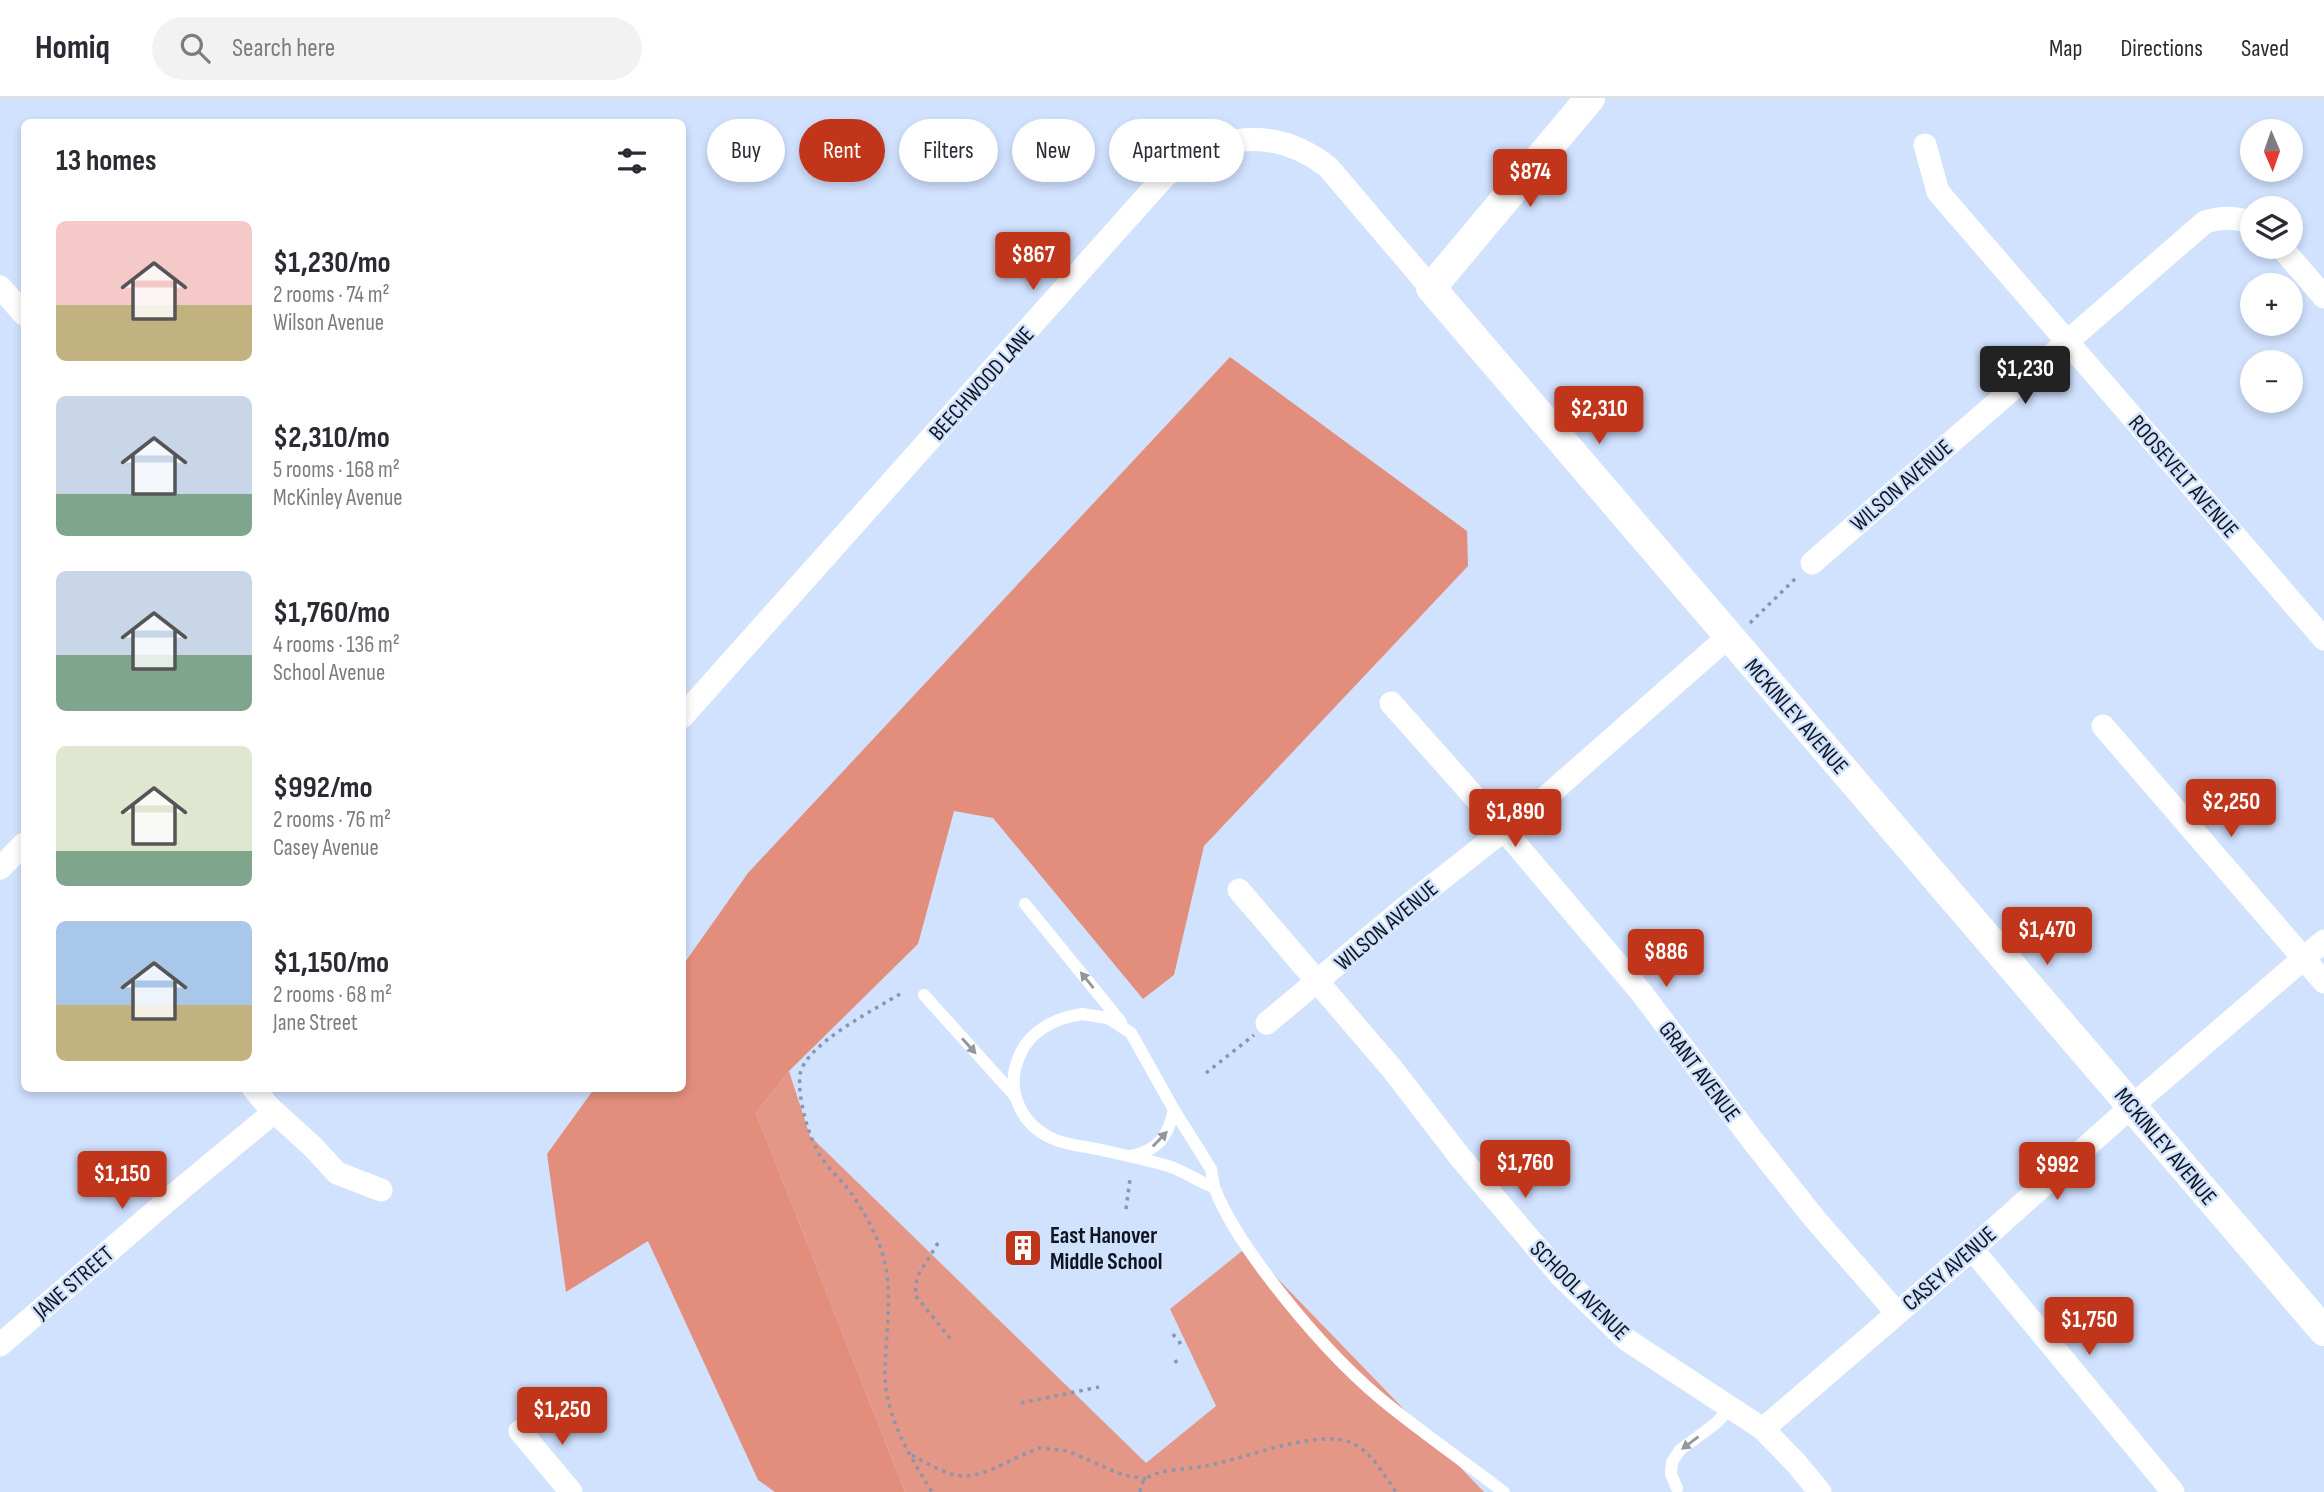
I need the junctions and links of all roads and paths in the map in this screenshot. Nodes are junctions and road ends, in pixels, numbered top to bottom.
1 (1590, 98) edge
2 (1925, 145) dead end
3 (2240, 219) edge
4 (2291, 259) edge
5 (0, 286) edge
6 (1432, 288) junction
7 (2324, 297) edge
8 (21, 310) edge
9 (2067, 340) junction
10 (1812, 563) joint
11 (1736, 633) junction
12 (2324, 639) edge
13 (1391, 703) dead end
14 (686, 713) edge
15 (2103, 726) dead end
16 (1504, 830) junction
17 (21, 847) edge
18 (0, 868) edge
19 (1239, 890) dead end
20 (1025, 904) dead end
21 (2324, 941) edge
22 (2304, 958) junction
23 (1318, 982) junction
24 (2324, 982) edge
25 (900, 994) dead end
26 (924, 995) dead end
27 (1268, 1023) joint
28 (1130, 1033) junction
29 (1206, 1073) dead end
30 (256, 1092) edge
31 (1015, 1096) junction
32 (2132, 1105) junction
33 (1174, 1110) junction
34 (274, 1112) junction
35 (1131, 1156) junction
36 (1130, 1179) dead end
37 (1214, 1187) junction
38 (381, 1190) dead end
39 (1126, 1209) dead end
40 (938, 1243) dead end
41 (1972, 1249) junction
42 (1898, 1313) junction
43 (2324, 1331) edge
44 (953, 1342) dead end
45 (0, 1345) edge
46 (1099, 1387) dead end
47 (1021, 1404) dead end
48 (1731, 1408) junction
49 (1763, 1429) junction
50 (520, 1431) dead end
51 (910, 1454) junction
52 (1146, 1479) junction
53 (1676, 1488) dead end
54 (571, 1492) edge
55 (932, 1492) edge
56 (1140, 1492) edge
57 (1396, 1492) edge
58 (1504, 1492) edge
59 (1820, 1492) edge
60 (2173, 1492) edge

1 - 6 street
2 - 9 street, ROOSEVELT AVENUE
3 - 9 street, WILSON AVENUE
4 - 7 street
5 - 8 street
6 - 11 street, MCKINLEY AVENUE
6 - 14 street, BEECHWOOD LANE
9 - 10 street, WILSON AVENUE
9 - 12 street, ROOSEVELT AVENUE
10 - 11 path
11 - 16 street, WILSON AVENUE
11 - 32 street, MCKINLEY AVENUE
13 - 16 street, GRANT AVENUE
15 - 22 street
16 - 23 street, WILSON AVENUE
16 - 42 street, GRANT AVENUE
17 - 18 street
19 - 23 street, SCHOOL AVENUE
28 -> 20 lane
21 - 22 street, CASEY AVENUE
22 - 24 street
22 - 32 street, CASEY AVENUE
23 - 27 street, WILSON AVENUE
23 - 48 street, SCHOOL AVENUE
25 - 51 path
26 -> 31 lane
27 - 29 path
28 - 31 lane
28 - 33 lane
30 - 34 street
31 - 35 lane
32 - 41 street, CASEY AVENUE
32 - 43 street, MCKINLEY AVENUE
35 -> 33 lane
33 - 37 lane
34 - 38 street
34 - 45 street, JANE STREET
35 - 37 lane
36 - 39 path
37 - 58 lane
40 - 44 path
41 - 42 street, CASEY AVENUE
41 - 60 street
42 - 49 street, CASEY AVENUE
46 - 47 path
48 - 49 street, SCHOOL AVENUE
48 -> 53 lane
49 - 59 street, SCHOOL AVENUE
50 - 54 street
51 - 52 path
51 - 55 path
52 - 56 path
52 - 57 path

